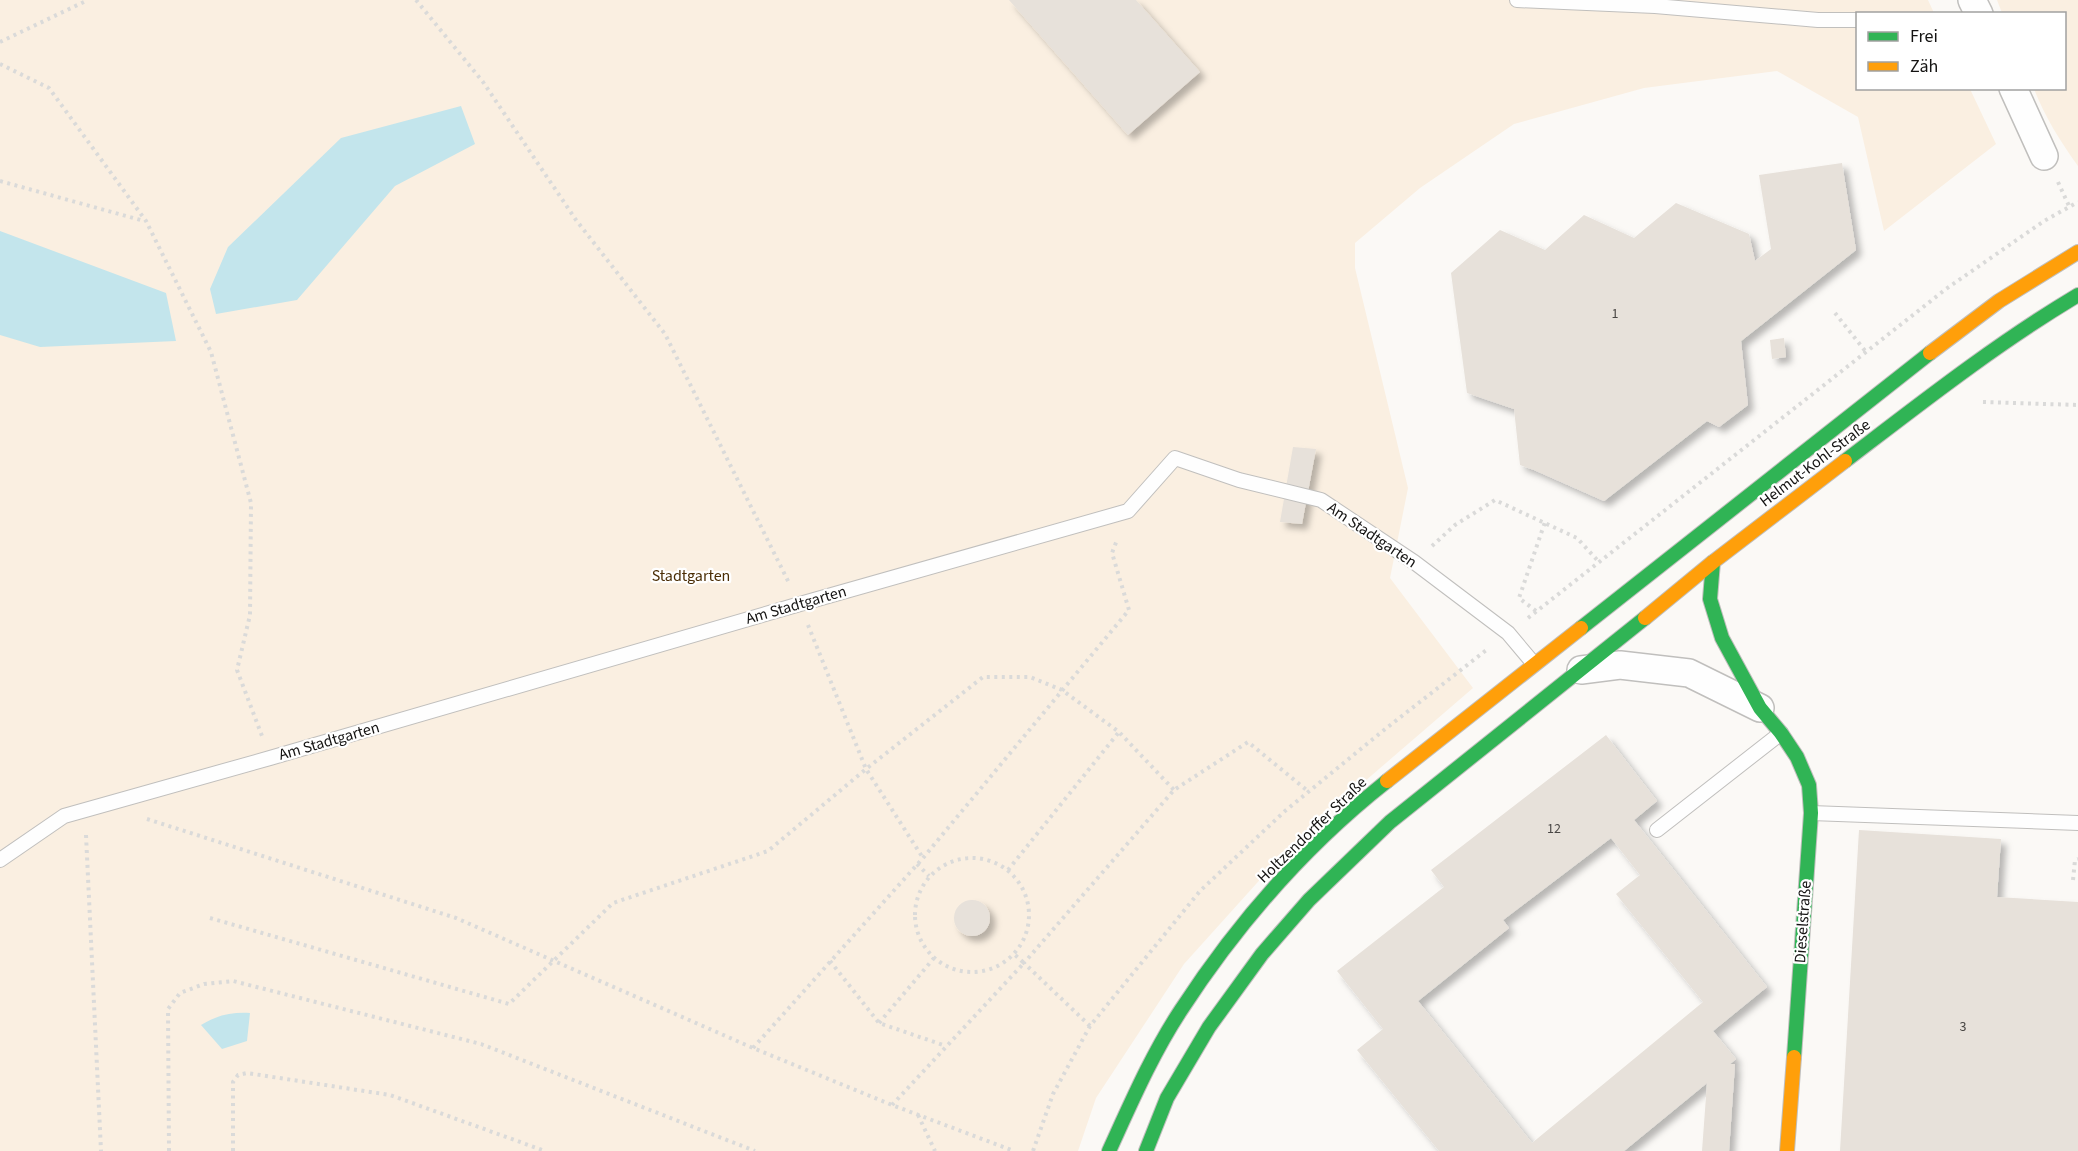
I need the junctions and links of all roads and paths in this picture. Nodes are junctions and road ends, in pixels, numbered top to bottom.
1 (87, 0) edge
2 (416, 0) edge
3 (1517, 0) edge
4 (1856, 20) edge
5 (0, 42) edge
6 (0, 64) edge
7 (2014, 90) edge
8 (2044, 156) dead end
9 (0, 181) edge
10 (2078, 202) edge
11 (2069, 206) dead end
12 (146, 221) junction
13 (2078, 252) edge
14 (2078, 295) edge
15 (1835, 313) dead end
16 (1866, 352) dead end
17 (1988, 398) dead end
18 (2078, 405) edge
19 (1128, 511) junction
20 (1545, 522) junction
21 (1414, 562) junction
22 (1599, 562) dead end
23 (1713, 562) junction
24 (1617, 600) joint
25 (800, 604) junction
26 (1536, 611) dead end
27 (1535, 665) junction
28 (1581, 670) junction
29 (1062, 690) junction
30 (1760, 708) junction
31 (1119, 732) junction
32 (1781, 733) junction
33 (270, 758) junction
34 (867, 769) junction
35 (1174, 790) junction
36 (1309, 792) dead end
37 (1811, 813) junction
38 (146, 818) dead end
39 (2078, 823) edge
40 (85, 824) dead end
41 (1657, 830) dead end
42 (923, 858) junction
43 (2078, 859) edge
44 (0, 860) edge
45 (917, 864) junction
46 (1008, 870) junction
47 (929, 876) junction
48 (2078, 877) edge
49 (210, 918) dead end
50 (1014, 954) junction
51 (934, 958) junction
52 (553, 961) junction
53 (830, 961) junction
54 (1023, 963) junction
55 (879, 1023) junction
56 (1090, 1026) dead end
57 (946, 1046) junction
58 (753, 1048) junction
59 (892, 1105) junction
60 (918, 1114) junction
61 (101, 1151) edge
62 (169, 1151) edge
63 (233, 1151) edge
64 (545, 1151) edge
65 (755, 1151) edge
66 (934, 1151) edge
67 (1014, 1151) edge
68 (1109, 1151) edge
69 (1146, 1151) edge
70 (1787, 1151) edge

1 - 5 path
2 - 25 path
3 - 4 lane
6 - 12 path
7 - 8 street
9 - 12 path
10 - 11 path
12 - 33 path
13 - 24 street, Helmut-Kohl-Straße
14 - 23 street, Helmut-Kohl-Straße
15 - 16 path
17 - 18 path
19 - 21 lane, Am Stadtgarten
19 - 25 lane, Am Stadtgarten
19 - 29 path
20 - 21 path
20 - 22 path
20 - 26 path
21 - 27 lane, Am Stadtgarten
23 - 28 street, Helmut-Kohl-Straße
23 - 30 street, Dieselstraße
24 - 27 street, Holtzendorffer Straße
25 - 33 lane, Am Stadtgarten
25 - 34 path
27 - 68 street, Holtzendorffer Straße
28 - 30 street, Dieselstraße
28 - 69 street
29 - 31 path
29 - 34 path
29 - 42 path
30 - 32 street, Dieselstraße
31 - 35 path
31 - 46 path
32 - 37 street, Dieselstraße
32 - 41 lane
33 - 44 lane, Am Stadtgarten
34 - 42 path
34 - 52 path
35 - 36 path
35 - 54 path
37 - 39 lane
37 - 70 street, Dieselstraße
38 - 52 path
40 - 61 path
42 - 45 path
43 - 48 path
45 - 47 path
45 - 53 path
46 - 47 path
46 - 50 path
47 - 51 path
49 - 52 path
50 - 51 path
50 - 54 path
51 - 55 path
52 - 58 path
53 - 55 path
53 - 58 path
54 - 56 path
54 - 57 path
55 - 57 path
57 - 59 path
58 - 59 path
59 - 60 path
60 - 66 path
60 - 67 path
62 - 65 path
63 - 64 path

